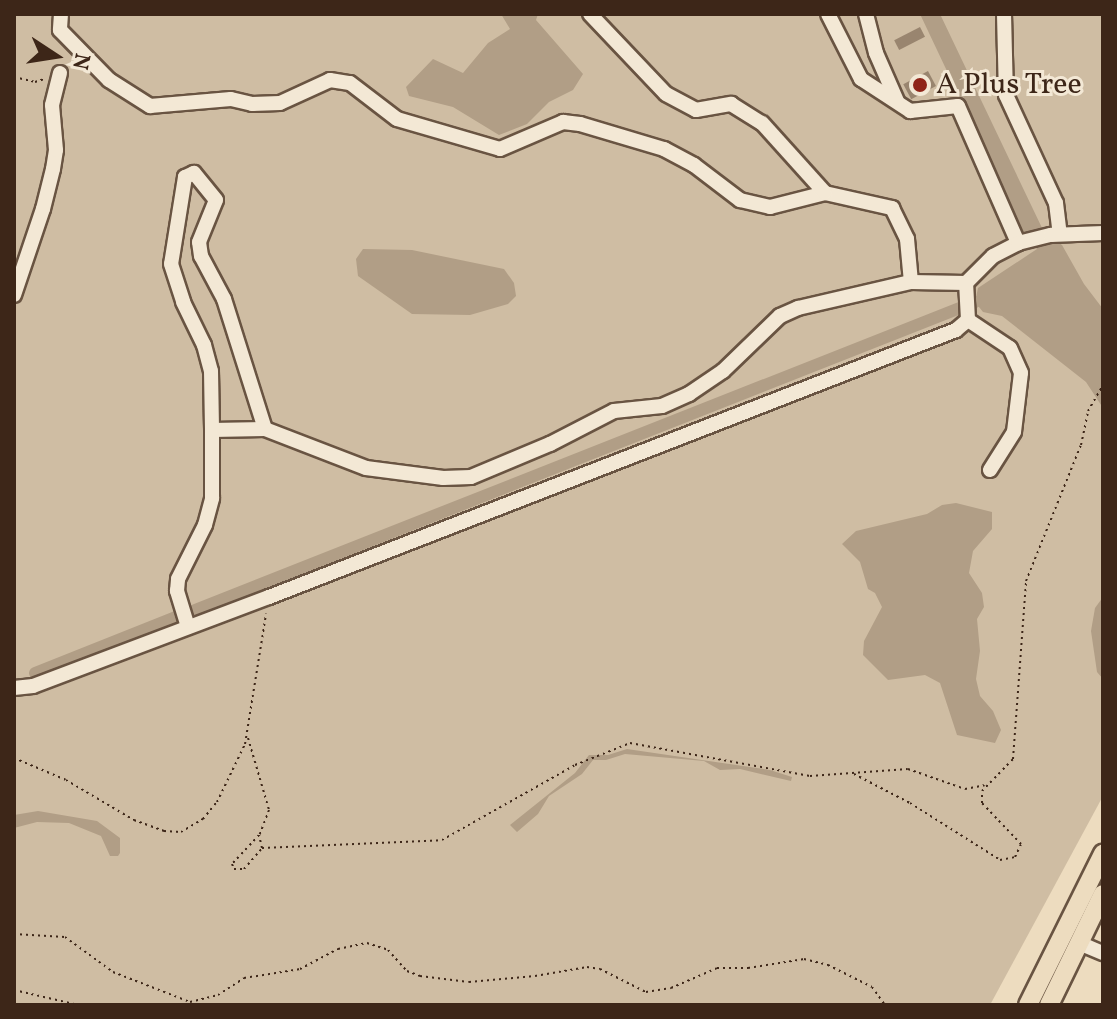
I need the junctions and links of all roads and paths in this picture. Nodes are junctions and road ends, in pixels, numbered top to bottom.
1 (61, 14) edge
2 (590, 14) edge
3 (828, 14) edge
4 (866, 14) edge
5 (1004, 14) edge
6 (60, 73) joint
7 (14, 77) edge
8 (897, 102) junction
9 (825, 193) junction
10 (1103, 233) edge
11 (1056, 234) junction
12 (1022, 242) junction
13 (911, 282) junction
14 (966, 283) junction
15 (14, 295) edge
16 (968, 320) junction
17 (1103, 385) edge
18 (265, 429) junction
19 (212, 430) junction
20 (990, 470) dead end
21 (269, 597) junction
22 (188, 627) junction
23 (14, 688) edge
24 (247, 736) junction
25 (14, 758) edge
26 (853, 773) junction
27 (985, 785) junction
28 (259, 835) junction
29 (262, 848) junction
30 (1103, 854) edge
31 (1103, 894) edge
32 (14, 934) edge
33 (1079, 943) junction
34 (1103, 953) edge
35 (14, 990) edge
36 (78, 1005) edge
37 (885, 1005) edge
38 (1028, 1005) edge
39 (1049, 1005) edge

1 - 9 lane
2 - 9 lane
3 - 8 lane
4 - 8 lane
5 - 11 lane
6 - 7 path
6 - 15 lane
8 - 12 lane
9 - 13 lane
10 - 11 lane
11 - 12 lane
12 - 14 lane
13 - 14 lane
13 - 18 lane
14 - 16 lane
16 - 20 lane
16 - 21 lane
17 - 27 path
18 - 19 lane
18 - 19 lane
19 - 22 lane
21 - 22 lane
21 - 24 path
22 - 23 lane
24 - 25 path
24 - 28 path
26 - 27 path
26 - 27 path
26 - 29 path
28 - 29 path
28 - 29 path
30 - 38 main road
31 - 33 main road
32 - 37 path
33 - 34 lane
33 - 39 main road
35 - 36 path

